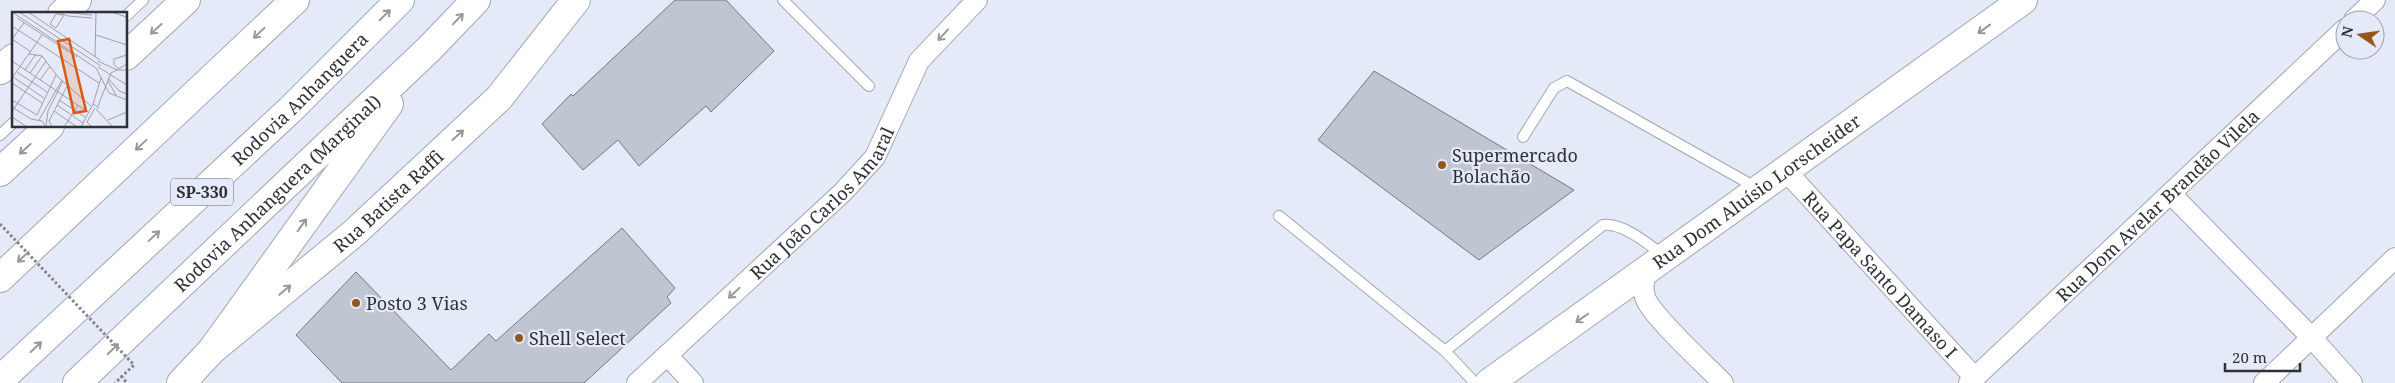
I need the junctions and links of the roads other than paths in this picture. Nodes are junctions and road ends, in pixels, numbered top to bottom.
1 (77, 0) edge
2 (143, 0) edge
3 (186, 0) edge
4 (294, 0) edge
5 (400, 0) edge
6 (476, 0) edge
7 (783, 0) edge
8 (977, 0) edge
9 (2023, 0) edge
10 (2375, 0) edge
11 (577, 2) edge
12 (2364, 10) edge
13 (64, 12) edge
14 (128, 14) edge
15 (2335, 38) edge
16 (429, 49) junction
17 (128, 54) edge
18 (12, 60) edge
19 (0, 70) edge
20 (869, 86) dead end
21 (12, 124) edge
22 (48, 128) edge
23 (0, 135) edge
24 (1523, 137) dead end
25 (1786, 171) junction
26 (0, 172) edge
27 (1759, 190) junction
28 (2171, 194) junction
29 (1279, 216) dead end
30 (2395, 258) edge
31 (1656, 264) junction
32 (0, 278) edge
33 (1612, 296) junction
34 (1655, 313) junction
35 (2312, 338) junction
36 (212, 350) junction
37 (1445, 351) junction
38 (667, 355) junction
39 (0, 380) edge
40 (1972, 380) edge
41 (184, 382) edge
42 (77, 383) edge
43 (636, 383) edge
44 (693, 383) edge
45 (1474, 383) edge
46 (1488, 383) edge
47 (1723, 383) edge
48 (2264, 383) edge
49 (2352, 383) edge

1 - 13 main road
2 - 14 lane
3 -> 17 main road
4 -> 32 main road
39 -> 5 main road, Rodovia Anhanguera / SP-330
16 -> 6 main road, Rodovia Anhanguera (Marginal)
7 - 20 lane
8 -> 38 street, Rua João Carlos Amaral
9 -> 25 main road, Rua Dom Aluísio Lorscheider
10 - 12 street
36 -> 11 main road, Rua Batista Raffi
15 - 28 street, Rua Dom Avelar Brandão Vilela
36 -> 16 main road
42 -> 16 main road, Rodovia Anhanguera (Marginal)
18 - 19 main road
21 - 23 lane
22 -> 26 main road
24 - 27 lane
25 - 27 main road, Rua Dom Aluísio Lorscheider
25 - 40 street, Rua Papa Santo Damaso I
27 - 31 main road, Rua Dom Aluísio Lorscheider
28 - 35 street
28 - 40 street, Rua Dom Avelar Brandão Vilela
29 - 37 lane
30 - 35 street
31 - 33 main road, Rua Dom Aluísio Lorscheider
31 - 34 street
31 - 37 lane
33 - 34 street
33 -> 46 main road, Rua Dom Aluísio Lorscheider
34 - 47 street
35 - 48 street
35 - 49 street
36 - 41 main road, Rua Batista Raffi
37 - 45 lane
38 - 43 street, Rua João Carlos Amaral
38 - 44 street

